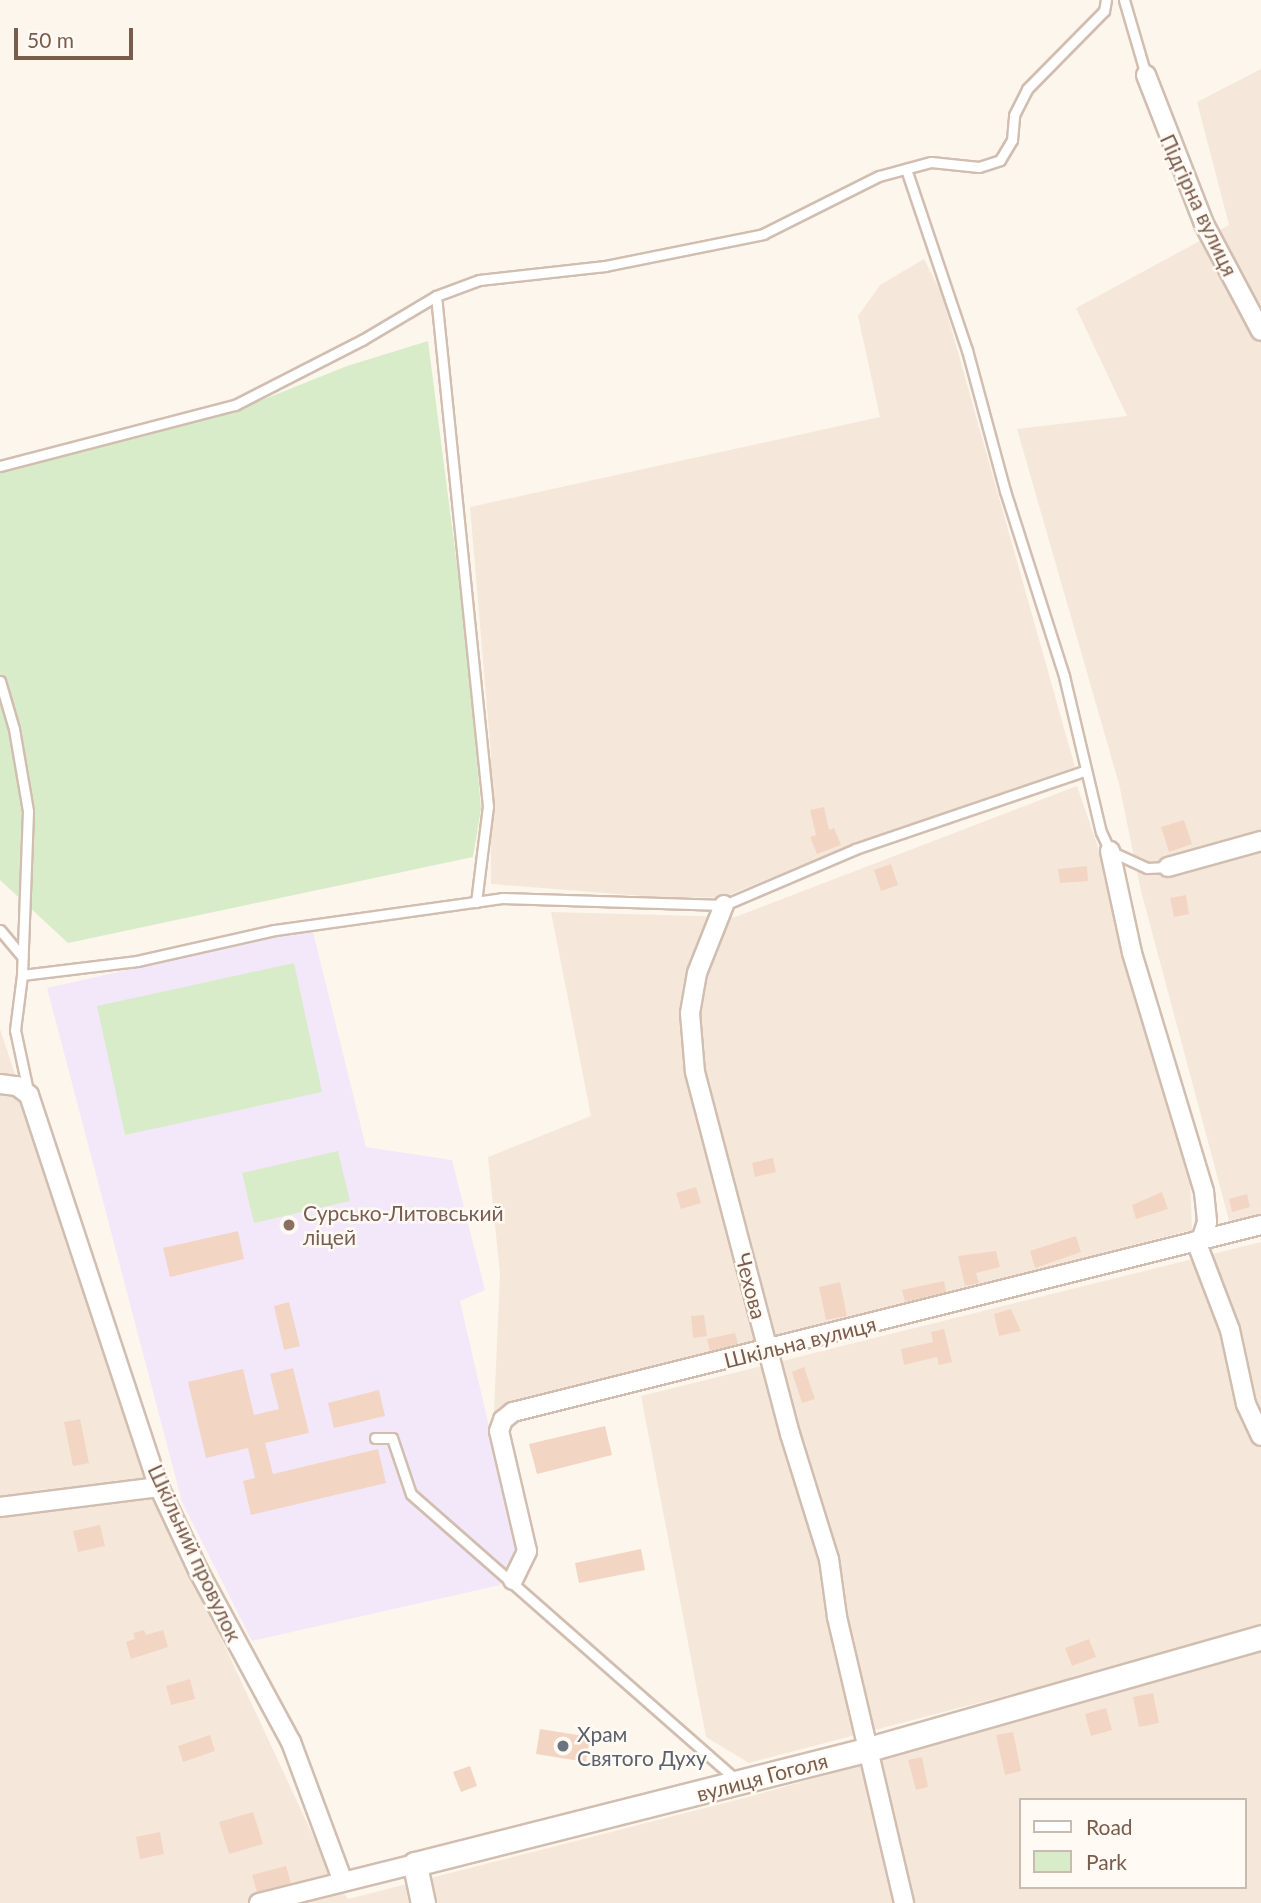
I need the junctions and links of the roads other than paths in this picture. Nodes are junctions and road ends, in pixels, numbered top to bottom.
1 (1106, 0) edge
2 (1124, 0) edge
3 (1146, 75) joint
4 (906, 169) junction
5 (436, 296) junction
6 (1261, 331) edge
7 (0, 466) edge
8 (0, 681) edge
9 (1084, 771) junction
10 (1261, 841) edge
11 (1110, 852) junction
12 (1168, 867) joint
13 (476, 902) junction
14 (723, 905) junction
15 (0, 930) edge
16 (24, 964) junction
17 (22, 975) junction
18 (0, 1084) edge
19 (29, 1095) junction
20 (1261, 1226) edge
21 (1199, 1241) junction
22 (768, 1349) junction
23 (1261, 1436) edge
24 (375, 1438) dead end
25 (159, 1487) junction
26 (0, 1507) edge
27 (513, 1580) junction
28 (1261, 1637) edge
29 (869, 1749) junction
30 (740, 1783) junction
31 (415, 1864) junction
32 (344, 1882) junction
33 (259, 1903) edge
34 (423, 1903) edge
35 (904, 1903) edge

1 - 4 lane
2 - 3 lane
3 - 6 street, Підгірна вулиця
4 - 5 lane
4 - 9 lane
5 - 7 lane
5 - 13 lane
8 - 16 lane
9 - 11 lane
9 - 14 lane
10 - 12 street
11 - 12 lane
11 - 21 street
13 - 14 lane
13 - 17 lane
14 - 22 street, Чехова
15 - 16 lane
16 - 17 lane
17 - 19 lane
18 - 19 street
19 - 25 street, Шкільний провулок
20 - 21 street, Шкільна вулиця
21 - 22 street, Шкільна вулиця
21 - 23 street
22 - 27 street, Шкільна вулиця
22 - 29 street, Чехова
24 - 27 lane
25 - 26 street
25 - 32 street, Шкільний провулок
27 - 30 lane
28 - 29 street, вулиця Гоголя
29 - 30 street, вулиця Гоголя
29 - 35 street, Чехова
30 - 31 street, вулиця Гоголя
31 - 32 street, вулиця Гоголя
31 - 34 street
32 - 33 street, вулиця Гоголя

